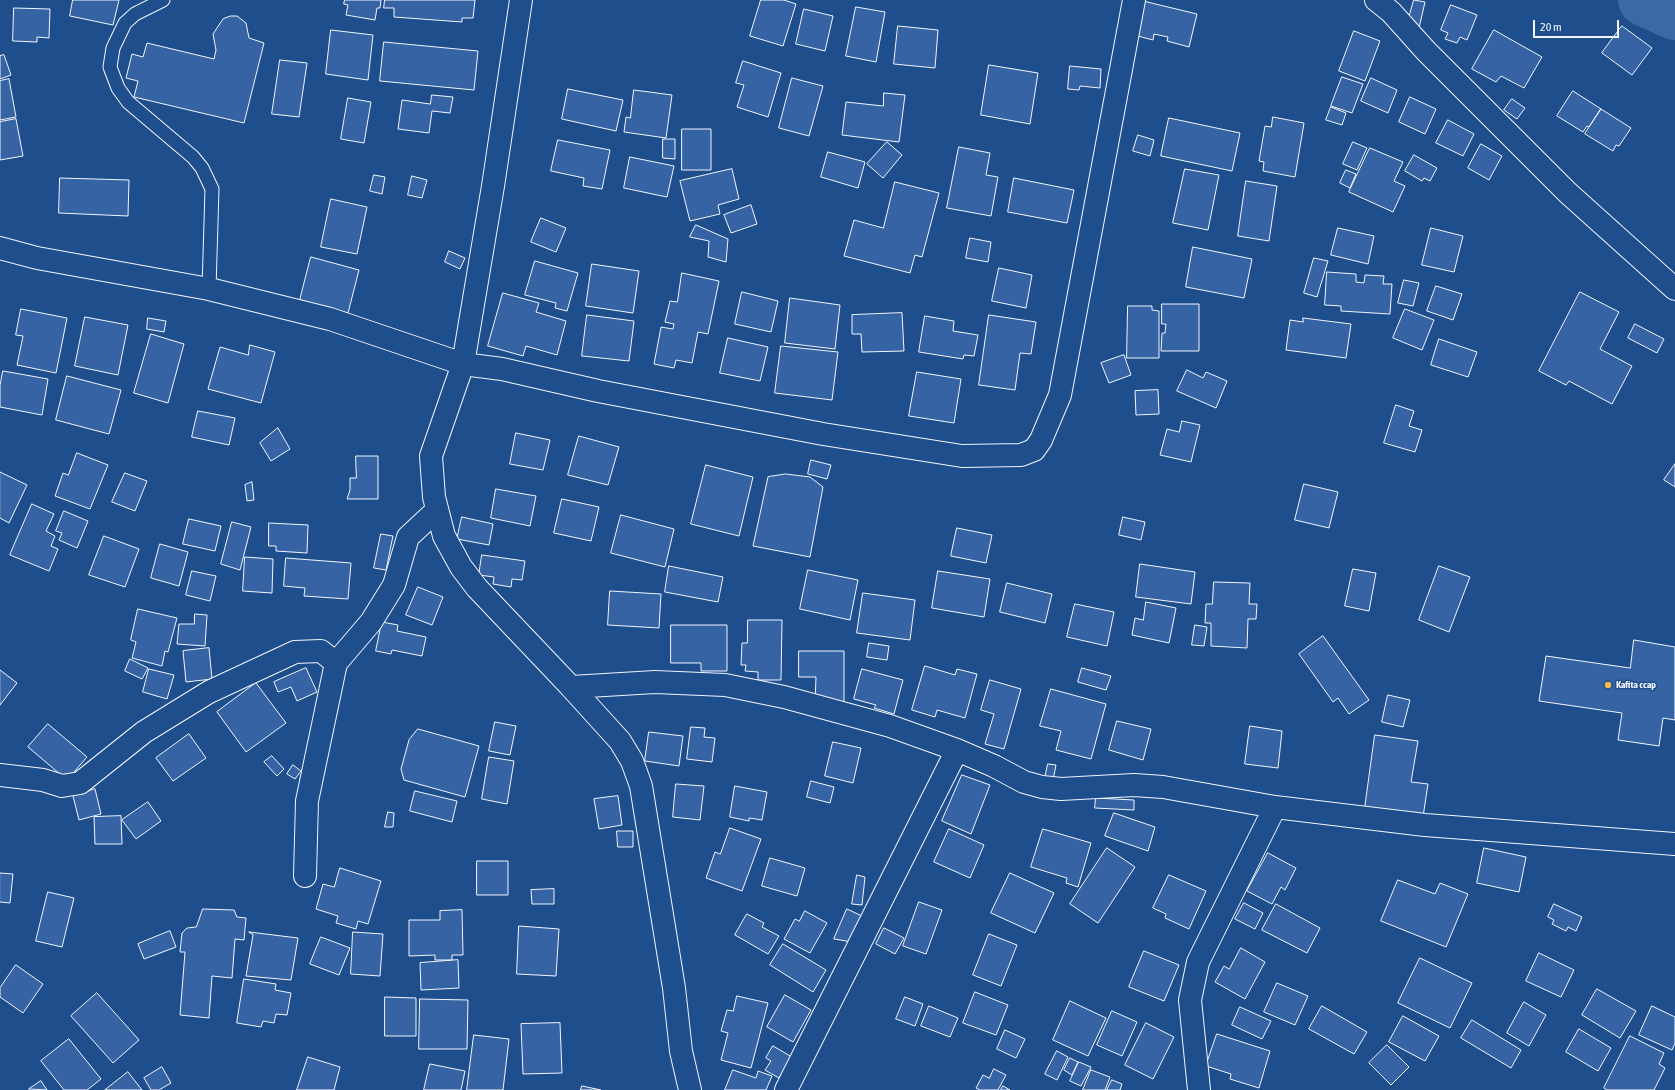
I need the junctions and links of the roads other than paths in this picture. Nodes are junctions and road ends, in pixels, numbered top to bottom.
1 (163, 0) edge
2 (521, 0) edge
3 (1134, 0) edge
4 (1376, 0) edge
5 (0, 248) edge
6 (1675, 288) edge
7 (209, 289) junction
8 (463, 364) junction
9 (438, 510) junction
10 (336, 663) junction
11 (571, 687) junction
12 (957, 750) junction
13 (0, 775) edge
14 (1275, 807) junction
15 (1675, 844) edge
16 (305, 876) dead end
17 (690, 1090) edge
18 (786, 1090) edge
19 (1200, 1090) edge

1 - 7 lane
2 - 8 street
3 - 8 street
4 - 6 street
5 - 7 street
7 - 8 street
8 - 9 street
9 - 10 street
9 - 11 street
10 - 13 street
10 - 16 street
11 - 12 street
11 - 17 street
12 - 14 street
12 - 18 street
14 - 15 street
14 - 19 street

